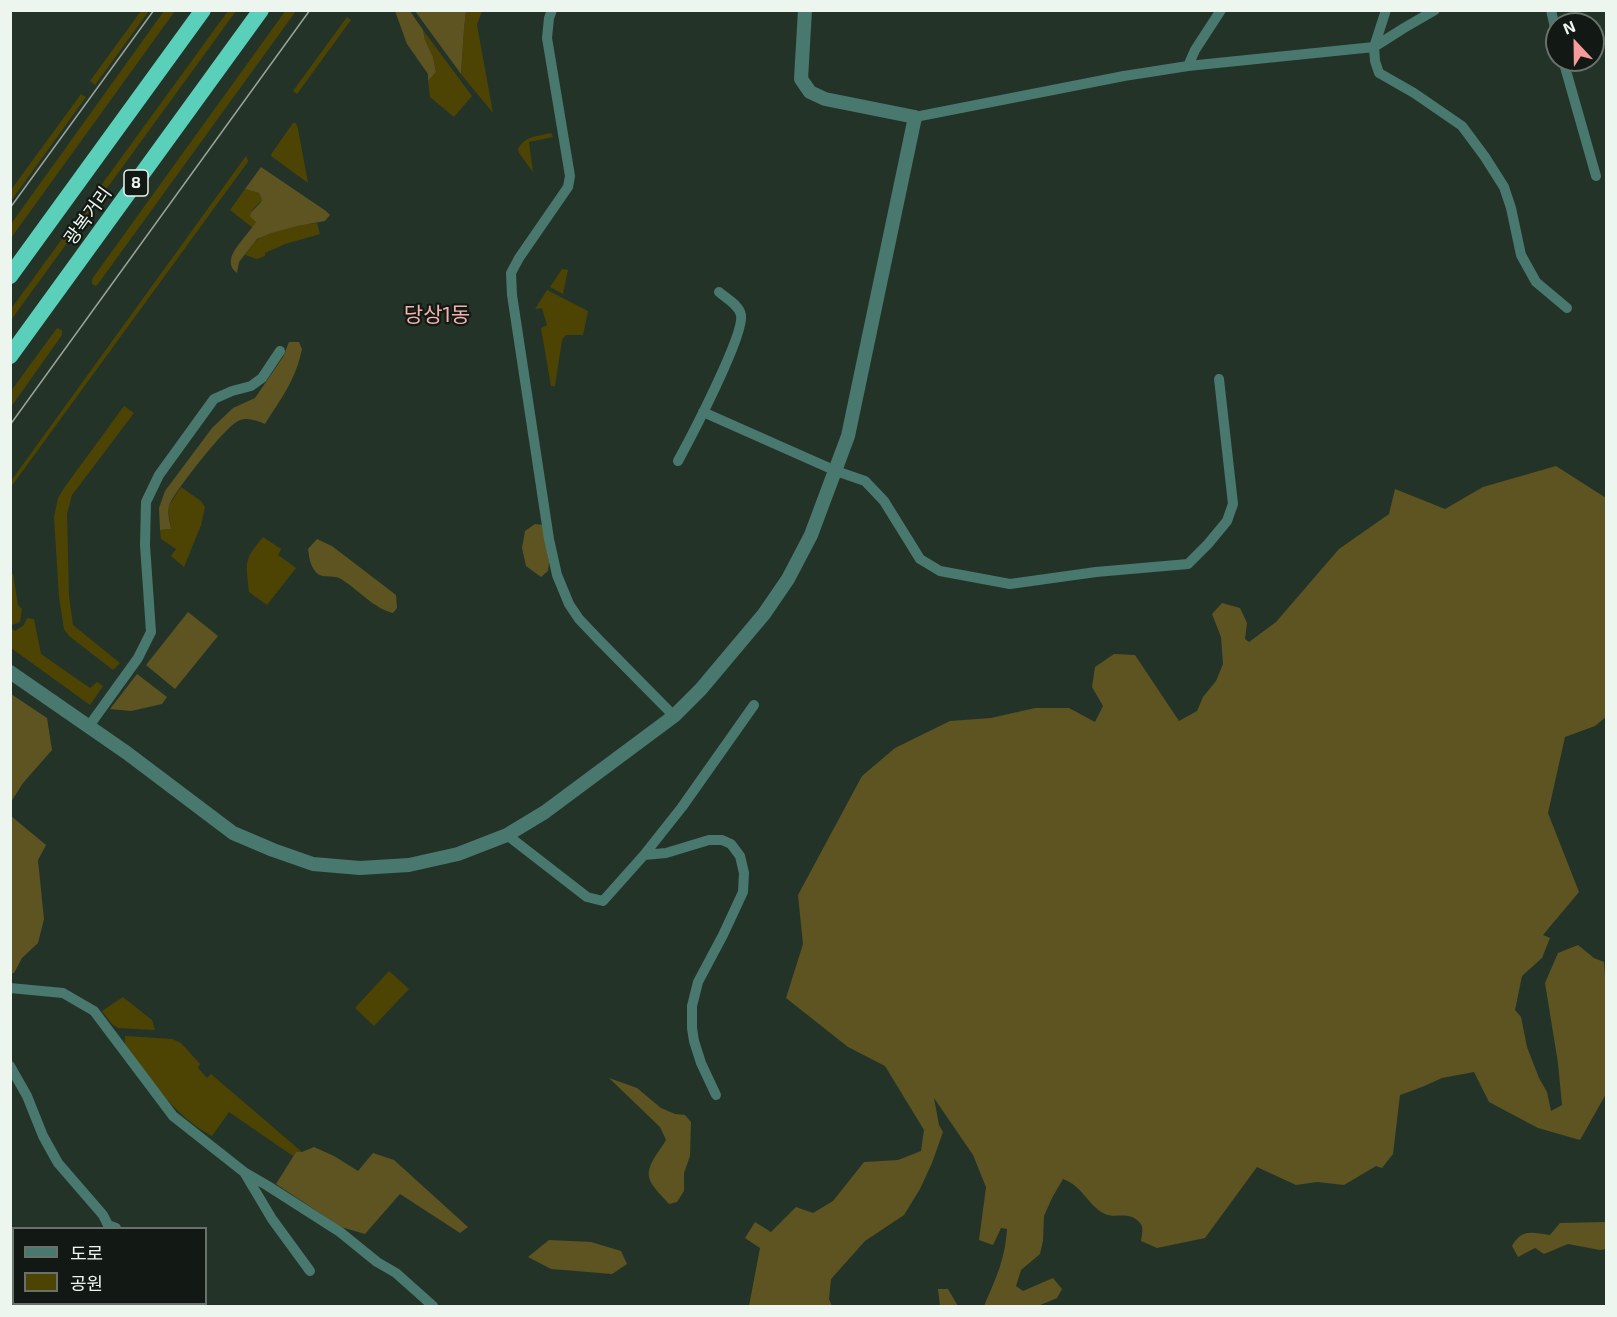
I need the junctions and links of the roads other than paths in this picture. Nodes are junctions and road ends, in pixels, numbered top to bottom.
1 (203, 10) edge
2 (261, 10) edge
3 (552, 10) edge
4 (805, 10) edge
5 (1221, 10) edge
6 (1435, 10) edge
7 (1386, 11) edge
8 (1374, 47) junction
9 (1188, 66) junction
10 (1566, 72) edge
11 (915, 117) junction
12 (1596, 176) dead end
13 (10, 276) edge
14 (719, 292) dead end
15 (1567, 308) dead end
16 (280, 351) dead end
17 (10, 356) edge
18 (1219, 378) dead end
19 (703, 412) junction
20 (678, 461) dead end
21 (836, 471) junction
22 (10, 672) edge
23 (754, 705) dead end
24 (674, 716) junction
25 (89, 726) junction
26 (507, 835) junction
27 (644, 855) junction
28 (10, 988) edge
29 (10, 1066) edge
30 (716, 1095) dead end
31 (244, 1172) junction
32 (110, 1227) edge
33 (310, 1271) dead end
34 (433, 1306) edge

1 - 13 highway, 광복거리
2 - 17 highway, 광복거리 / 8
3 - 24 street
4 - 11 street
5 - 9 street
6 - 8 street
7 - 8 street
8 - 9 street
8 - 15 street
9 - 11 street
10 - 12 street
11 - 21 street
14 - 19 street
16 - 25 street
18 - 21 street
19 - 20 street
19 - 21 street
21 - 24 street
22 - 25 street
23 - 27 street
24 - 26 street
25 - 26 street
26 - 27 street
27 - 30 street
28 - 31 street
29 - 32 street
31 - 33 street
31 - 34 street

